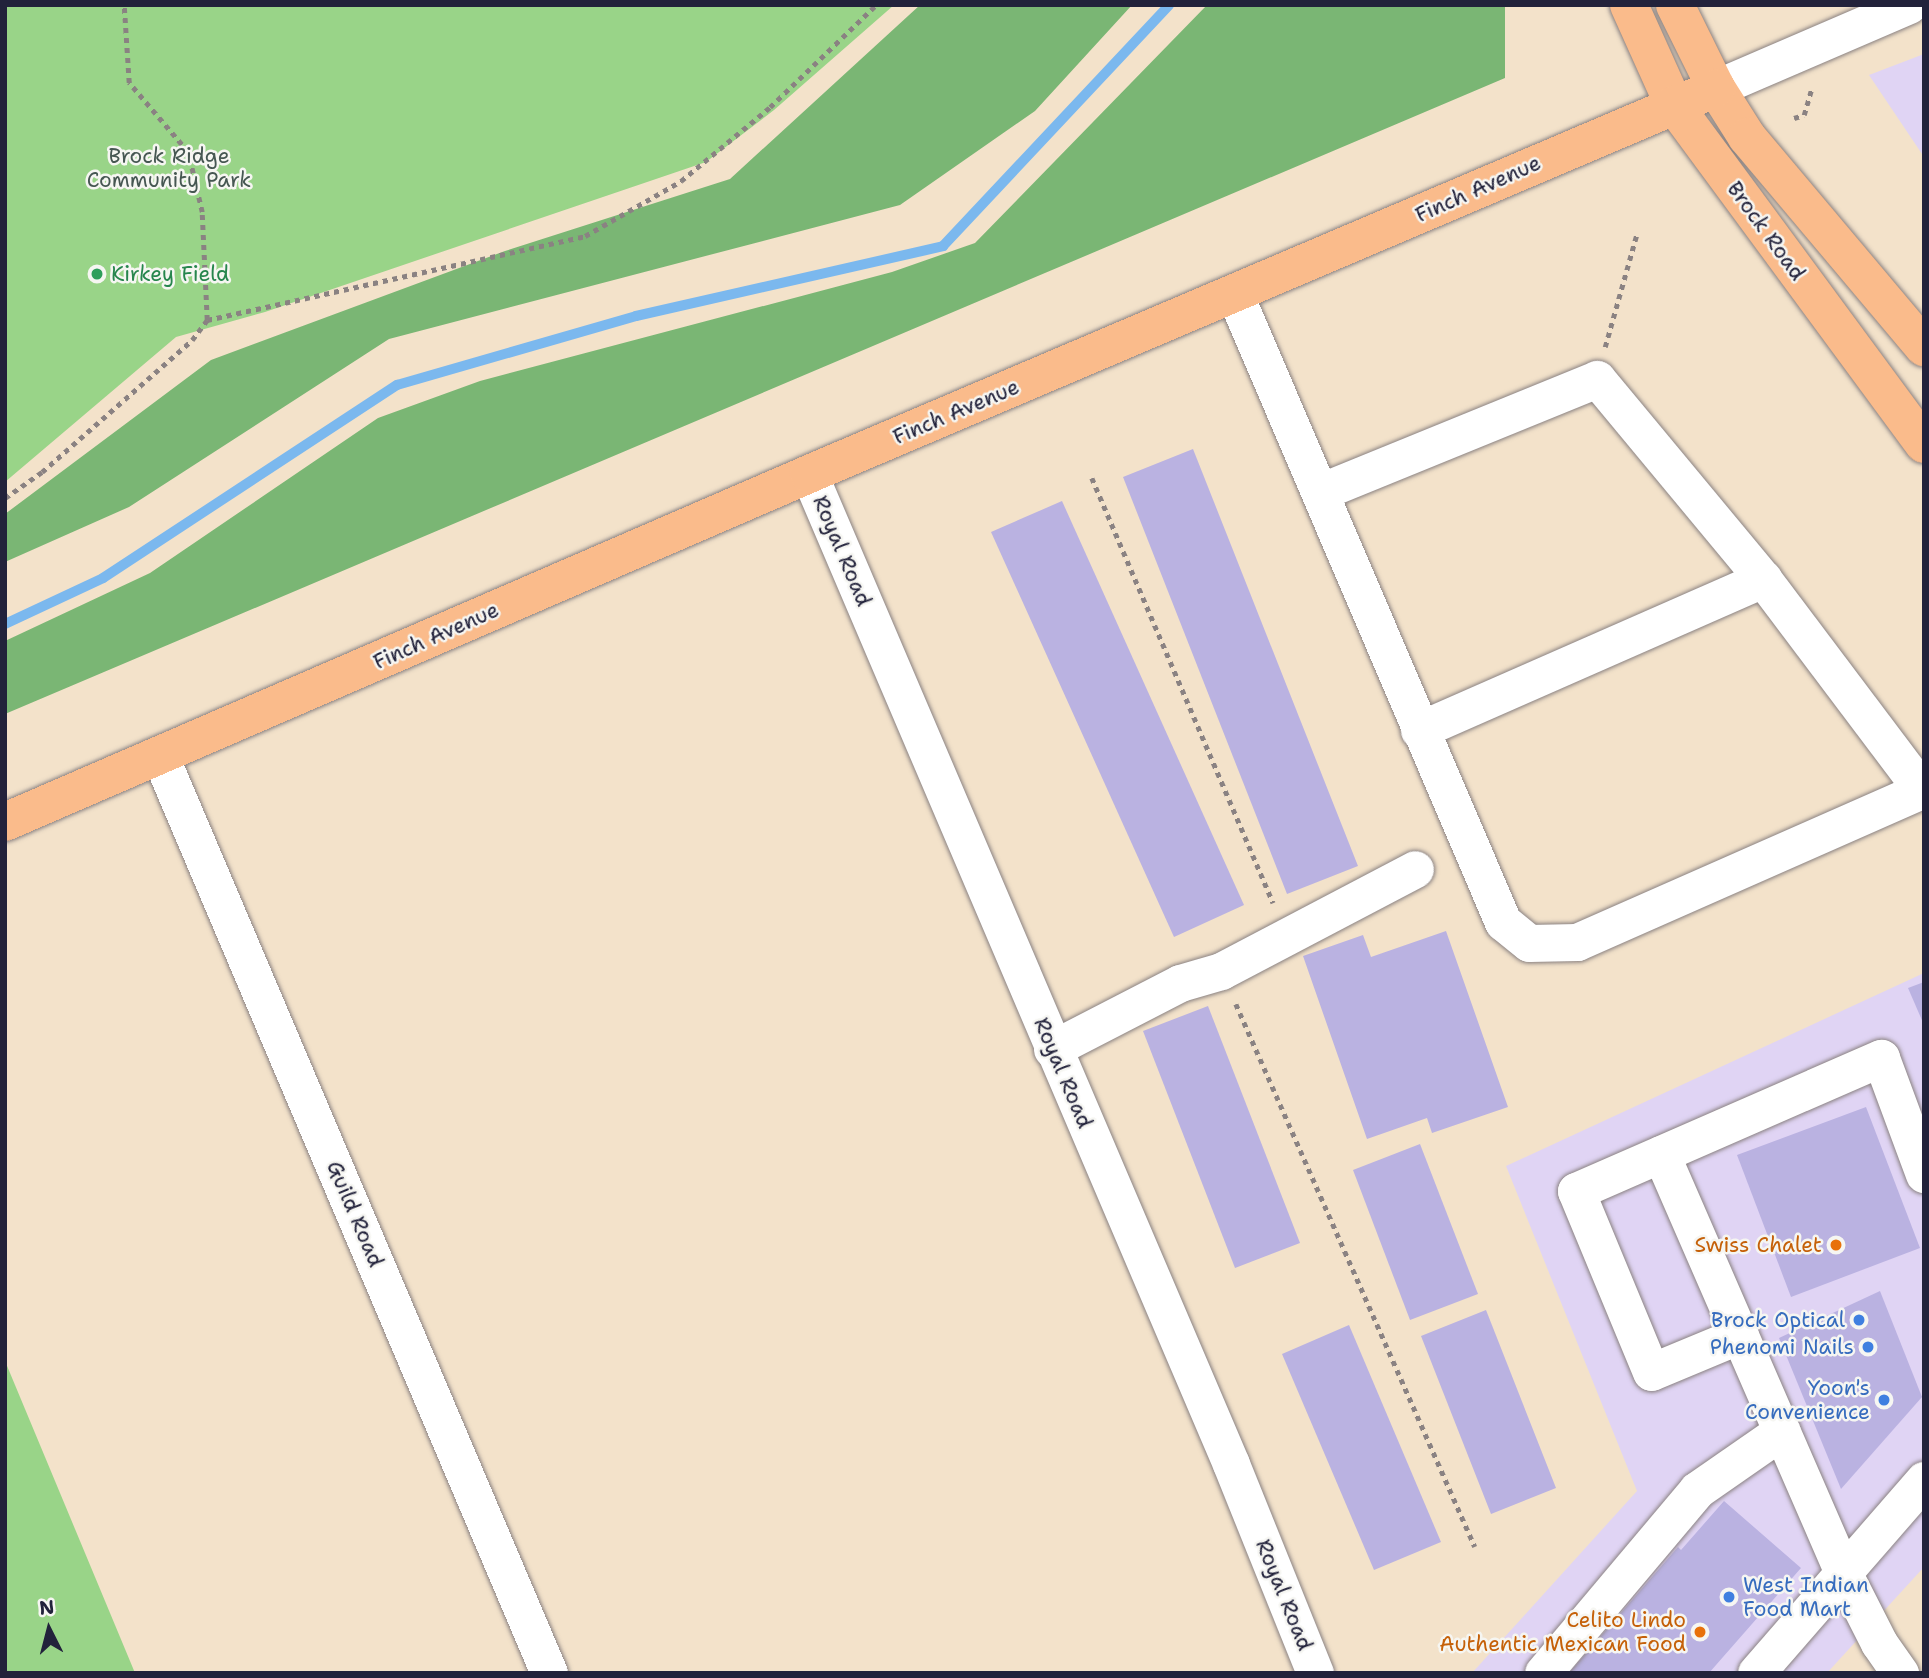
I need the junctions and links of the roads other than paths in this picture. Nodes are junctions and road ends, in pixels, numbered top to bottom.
1 (1629, 5) edge
2 (1675, 5) edge
3 (1909, 5) edge
4 (1716, 88) junction
5 (1674, 105) junction
6 (1235, 295) junction
7 (1924, 347) edge
8 (1924, 444) edge
9 (809, 474) junction
10 (1320, 492) junction
11 (1763, 579) junction
12 (1419, 730) junction
13 (160, 756) junction
14 (1923, 789) edge
15 (5, 822) edge
16 (1415, 869) dead end
17 (1052, 1049) junction
18 (1661, 1154) junction
19 (1924, 1174) edge
20 (1740, 1335) junction
21 (1782, 1431) junction
22 (1924, 1480) edge
23 (1844, 1574) junction
24 (549, 1673) edge
25 (1315, 1673) edge
26 (1543, 1673) edge
27 (1756, 1673) edge
28 (1900, 1673) edge

1 - 5 main road, Brock Road
2 - 4 main road, Brock Road
3 - 4 street, Finch Avenue
4 - 5 main road, Finch Avenue
4 - 7 main road, Brock Road
5 - 6 main road, Finch Avenue
5 - 8 main road, Brock Road
6 - 9 main road, Finch Avenue
6 - 10 street
9 - 13 main road, Finch Avenue
9 - 17 street, Royal Road
10 - 11 street
10 - 12 street
11 - 12 street
11 - 14 street
12 - 14 street
13 - 15 main road, Finch Avenue
13 - 24 street, Guild Road
16 - 17 street
17 - 25 street, Royal Road
18 - 19 street
18 - 20 street
18 - 20 street
20 - 21 street
21 - 23 street
21 - 26 street
22 - 23 street
23 - 27 street
23 - 28 street

